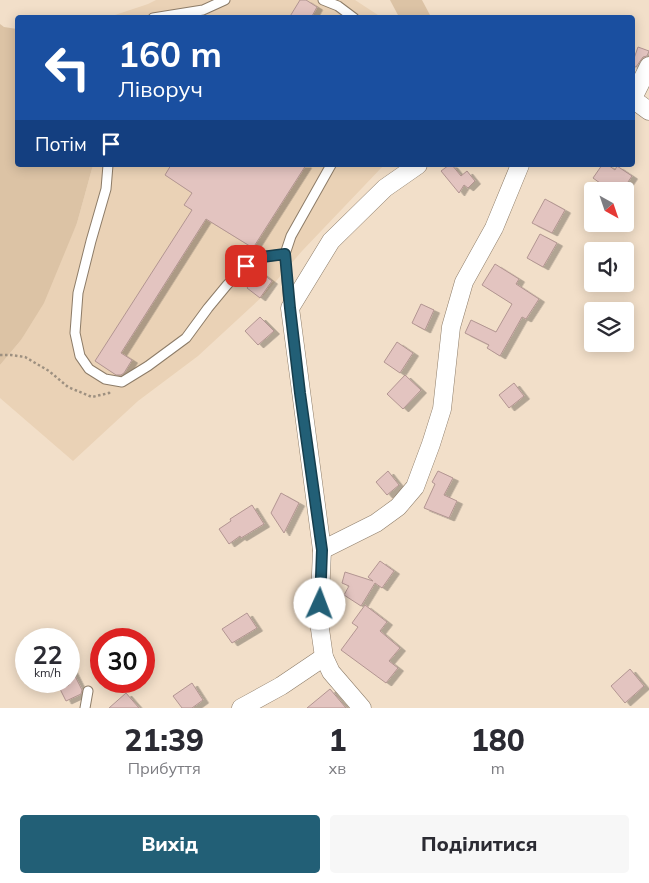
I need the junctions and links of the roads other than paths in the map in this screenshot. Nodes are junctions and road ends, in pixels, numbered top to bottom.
1 (225, 0) edge
2 (323, 0) edge
3 (172, 15) edge
4 (350, 15) edge
5 (649, 66) edge
6 (635, 96) edge
7 (635, 101) edge
8 (649, 111) edge
9 (108, 167) edge
10 (330, 167) edge
11 (415, 167) edge
12 (519, 167) edge
13 (285, 254) junction
14 (290, 308) junction
15 (322, 550) junction
16 (324, 656) junction
17 (88, 690) dead end
18 (85, 708) edge
19 (241, 708) edge
20 (362, 708) edge

1 - 3 lane
2 - 4 lane
5 - 6 street
7 - 8 street
9 - 13 lane
10 - 13 lane
11 - 14 street
12 - 15 street
13 - 14 lane
14 - 15 street
15 - 16 street
16 - 19 street
16 - 20 street
17 - 18 lane

